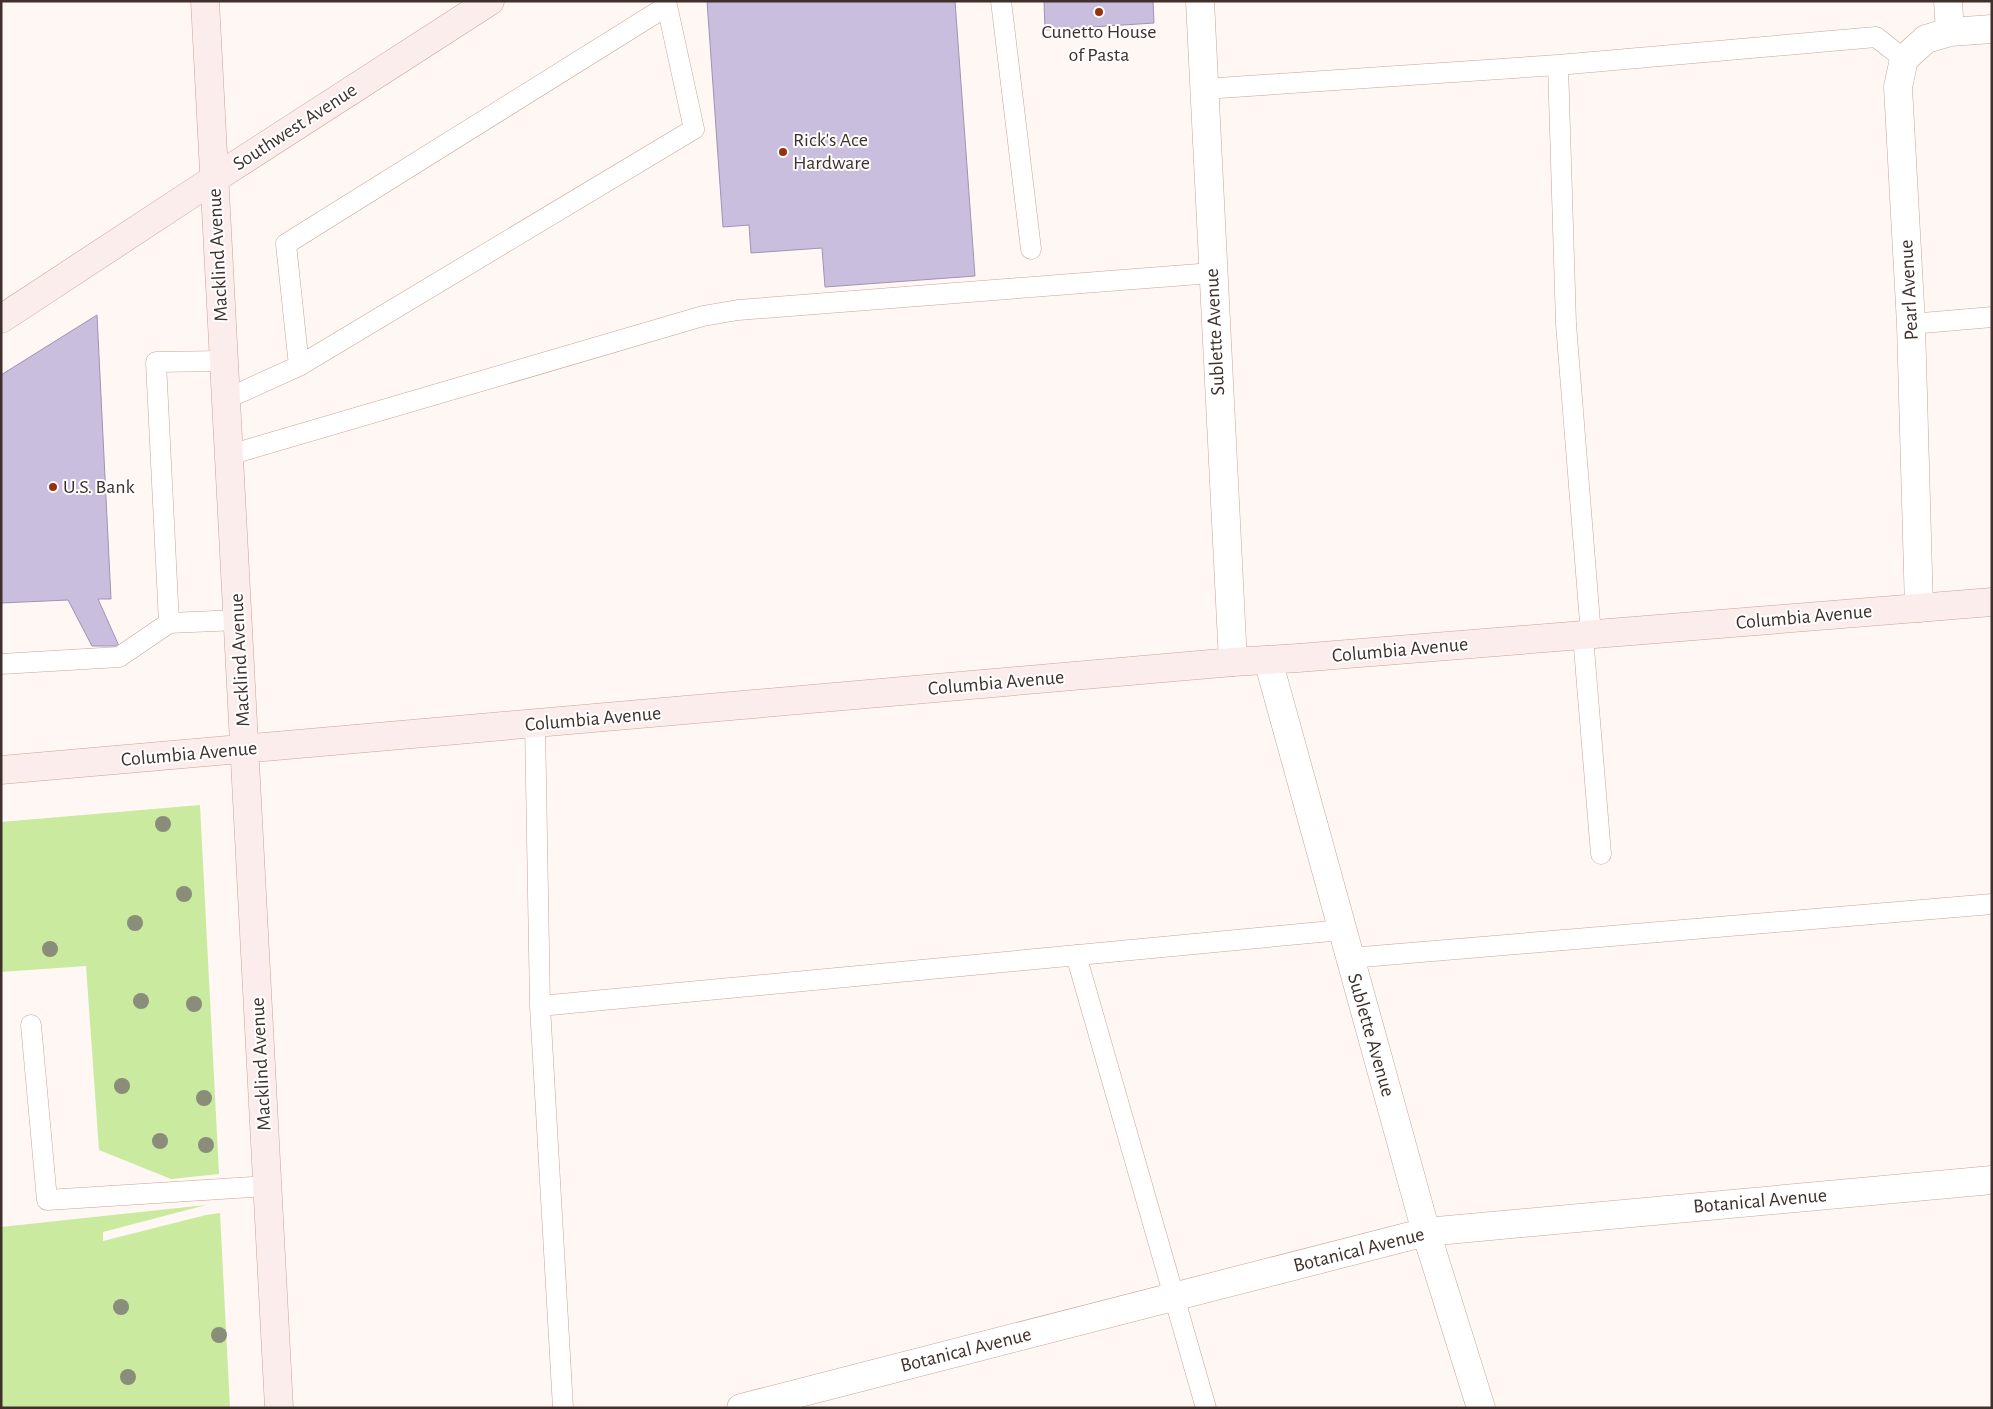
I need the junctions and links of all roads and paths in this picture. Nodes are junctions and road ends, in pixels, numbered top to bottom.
1 (205, 1) edge
2 (490, 1) edge
3 (1001, 1) edge
4 (1200, 1) edge
5 (1948, 1) edge
6 (667, 3) edge
7 (1992, 29) edge
8 (1950, 32) junction
9 (1904, 60) junction
10 (1558, 66) junction
11 (1204, 89) junction
12 (214, 179) junction
13 (1031, 249) dead end
14 (1212, 273) junction
15 (1992, 317) edge
16 (1, 319) edge
17 (1911, 324) junction
18 (224, 360) junction
19 (298, 366) junction
20 (226, 399) junction
21 (229, 455) junction
22 (1992, 602) edge
23 (1919, 608) junction
24 (238, 620) junction
25 (169, 623) junction
26 (1587, 635) junction
27 (1268, 660) junction
28 (1233, 662) junction
29 (1, 664) edge
30 (535, 724) junction
31 (244, 750) junction
32 (1, 770) edge
33 (1601, 854) dead end
34 (1992, 904) edge
35 (1342, 930) junction
36 (1076, 955) junction
37 (1350, 958) junction
38 (540, 1006) junction
39 (31, 1025) dead end
40 (1992, 1180) edge
41 (267, 1186) junction
42 (1426, 1232) junction
43 (1174, 1296) junction
44 (279, 1408) edge
45 (563, 1408) edge
46 (741, 1408) edge
47 (1206, 1408) edge
48 (1481, 1408) edge

1 - 12 street, Macklind Avenue
2 - 12 street, Southwest Avenue
3 - 13 lane
4 - 11 street, Sublette Avenue
5 - 8 street
6 - 19 lane
6 - 19 lane
7 - 8 street
8 - 9 street
9 - 10 lane
9 - 17 street, Pearl Avenue
10 - 11 lane
10 - 26 lane
11 - 14 street, Sublette Avenue
12 - 16 street, Southwest Avenue
12 - 18 street, Macklind Avenue
14 - 21 lane
14 - 28 street, Sublette Avenue
15 - 17 lane
17 - 23 street, Pearl Avenue
18 - 20 street, Macklind Avenue
18 - 25 lane
19 - 20 lane
20 - 21 street, Macklind Avenue
21 - 24 street, Macklind Avenue
22 - 23 street, Columbia Avenue
23 - 26 street, Columbia Avenue
24 - 25 lane
24 - 31 street, Macklind Avenue
25 - 29 lane
26 - 27 street, Columbia Avenue
26 - 33 lane
27 - 28 street, Columbia Avenue
27 - 35 street, Sublette Avenue
28 - 30 street, Columbia Avenue
30 - 31 street, Columbia Avenue
30 - 38 lane
31 - 32 street, Columbia Avenue
31 - 41 street, Macklind Avenue
34 - 37 lane
35 - 36 lane
35 - 37 street, Sublette Avenue
36 - 38 lane
36 - 43 lane
37 - 42 street, Sublette Avenue
38 - 45 lane
39 - 41 lane
40 - 42 street, Botanical Avenue
41 - 44 street, Macklind Avenue
42 - 43 street, Botanical Avenue
42 - 48 street, Sublette Avenue
43 - 46 street, Botanical Avenue
43 - 47 lane

